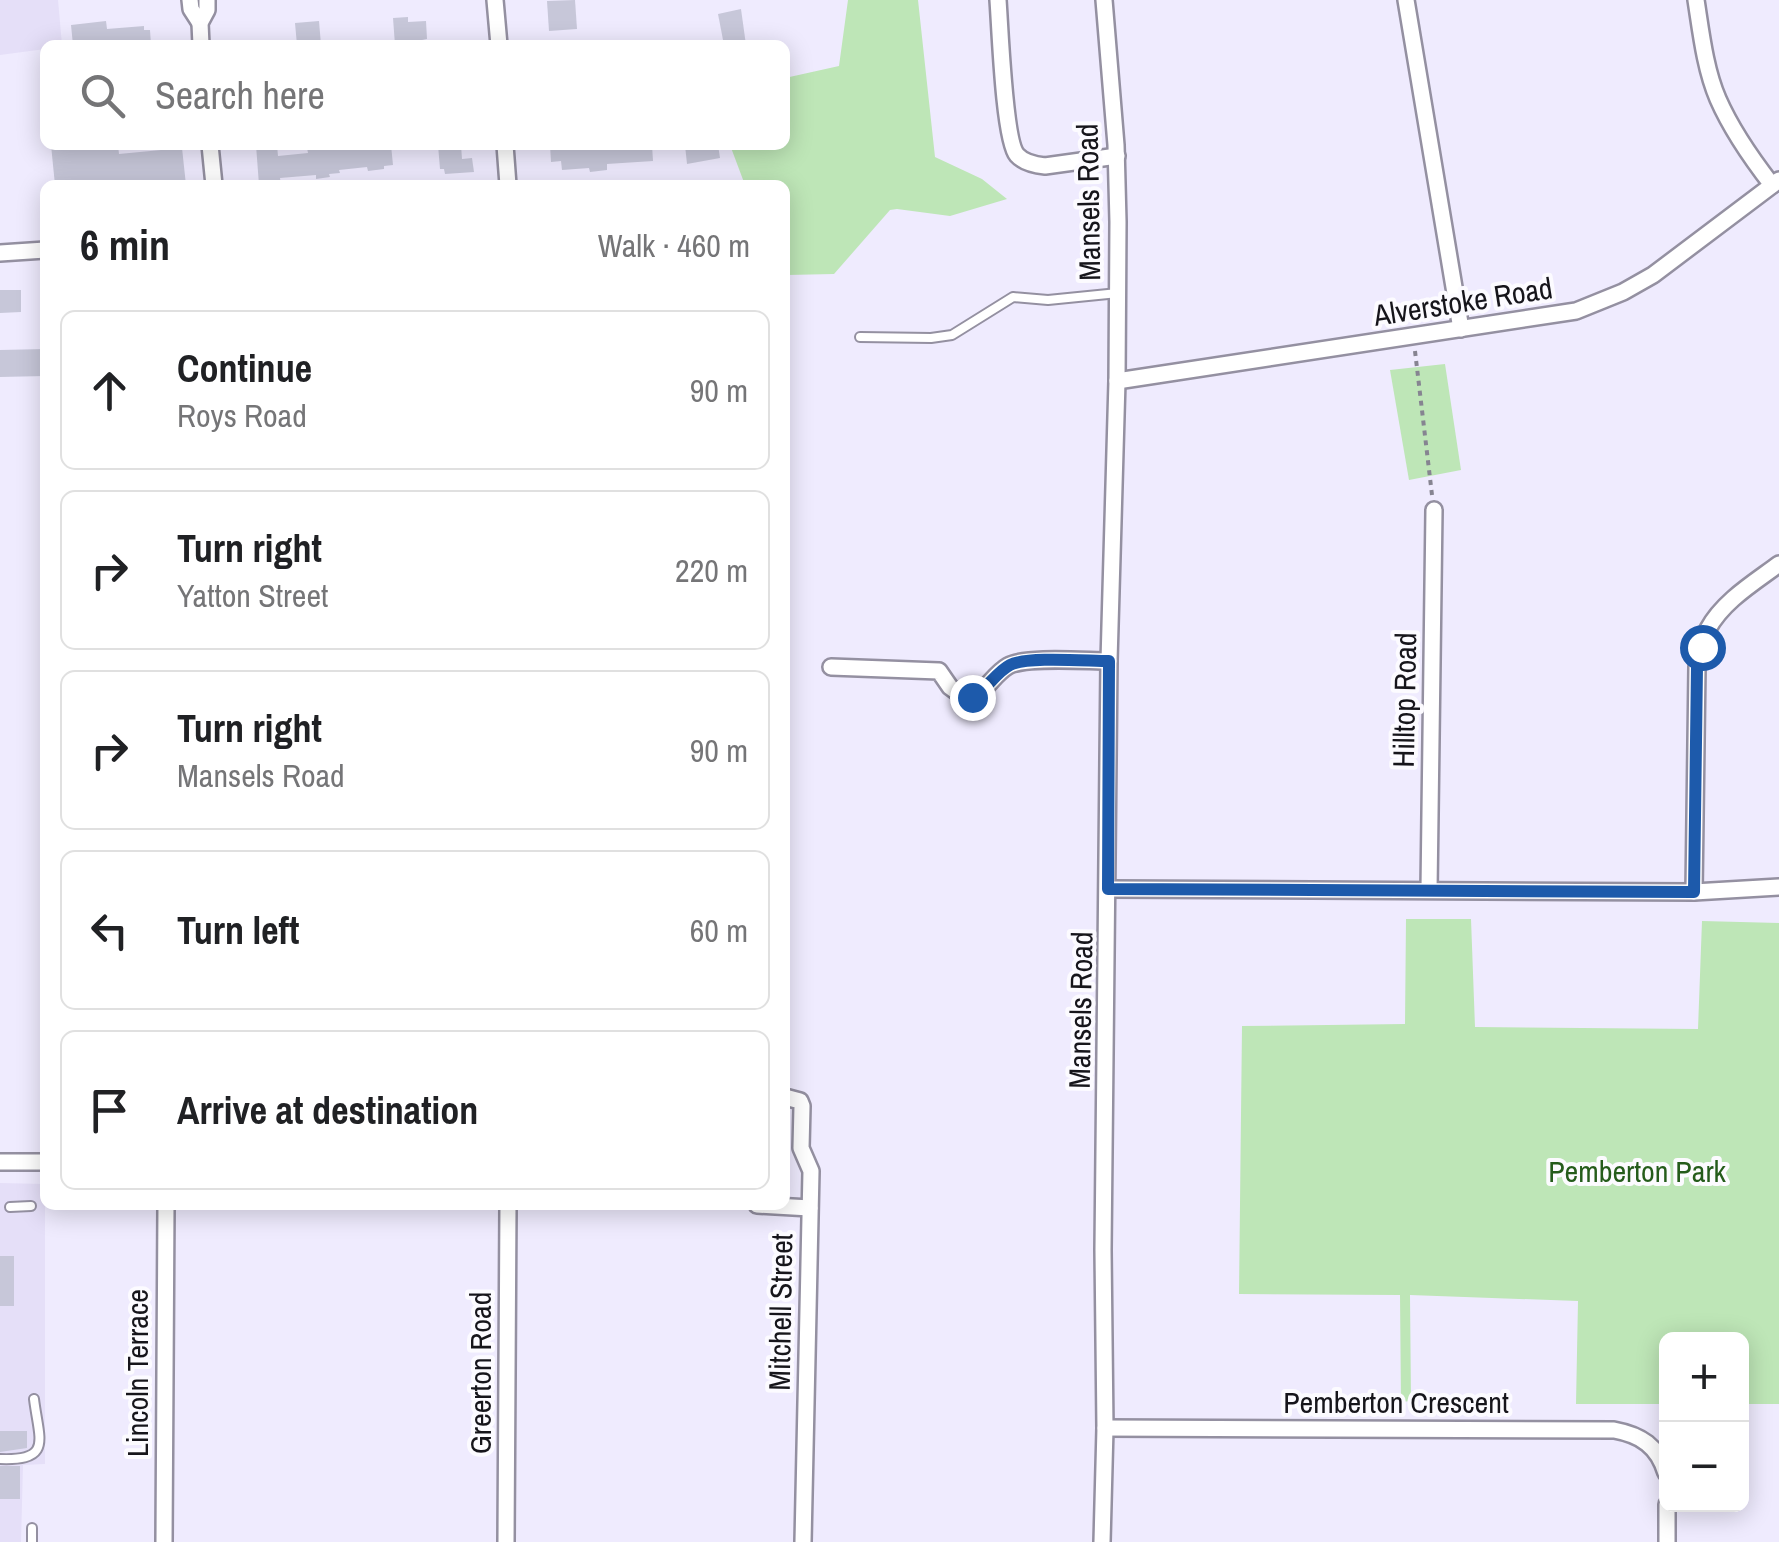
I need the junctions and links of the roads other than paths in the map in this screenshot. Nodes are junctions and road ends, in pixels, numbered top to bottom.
1 (190, 0) edge
2 (207, 0) edge
3 (495, 0) edge
4 (998, 0) edge
5 (1104, 0) edge
6 (1406, 0) edge
7 (1696, 0) edge
8 (200, 24) junction
9 (202, 40) edge
10 (499, 40) edge
11 (210, 150) edge
12 (505, 150) edge
13 (1116, 156) junction
14 (214, 180) edge
15 (508, 180) edge
16 (1775, 183) edge
17 (40, 250) edge
18 (0, 253) edge
19 (1118, 293) junction
20 (1461, 329) junction
21 (860, 336) dead end
22 (1117, 381) junction
23 (1434, 510) road end
24 (1779, 564) edge
25 (1109, 661) junction
26 (831, 667) dead end
27 (1779, 886) edge
28 (1108, 889) junction
29 (1430, 890) junction
30 (1694, 892) junction
31 (790, 1098) edge
32 (0, 1162) edge
33 (40, 1162) edge
34 (30, 1206) dead end
35 (10, 1207) dead end
36 (790, 1207) edge
37 (810, 1208) junction
38 (166, 1210) edge
39 (508, 1210) edge
40 (34, 1399) dead end
41 (1105, 1428) junction
42 (1659, 1457) edge
43 (0, 1459) edge
44 (1668, 1512) edge
45 (32, 1528) dead end
46 (32, 1542) edge
47 (164, 1542) edge
48 (506, 1542) edge
49 (803, 1542) edge
50 (1102, 1542) edge
51 (1667, 1542) edge

1 - 8 street
2 - 8 street
3 - 10 street
4 - 13 street
5 - 13 street, Mansels Road
6 - 20 street
7 - 16 street
8 - 9 street
11 - 14 street
12 - 15 street
13 - 19 street, Mansels Road
16 - 20 street, Alverstoke Road
17 - 18 street
19 - 21 lane
19 - 22 street, Mansels Road
20 - 22 street, Alverstoke Road
22 - 25 street, Mansels Road
23 - 29 street, Hilltop Road
24 - 30 street
25 - 26 street
25 - 28 street, Mansels Road
27 - 30 street
28 - 29 street
28 - 41 street, Mansels Road
29 - 30 street
31 - 37 street, Mitchell Street
32 - 33 street
34 - 35 lane
36 - 37 street
37 - 49 street, Mitchell Street
38 - 47 street, Lincoln Terrace
39 - 48 street, Greerton Road
40 - 43 lane
41 - 42 street, Pemberton Crescent
41 - 50 street, Mansels Road
44 - 51 street
45 - 46 lane

